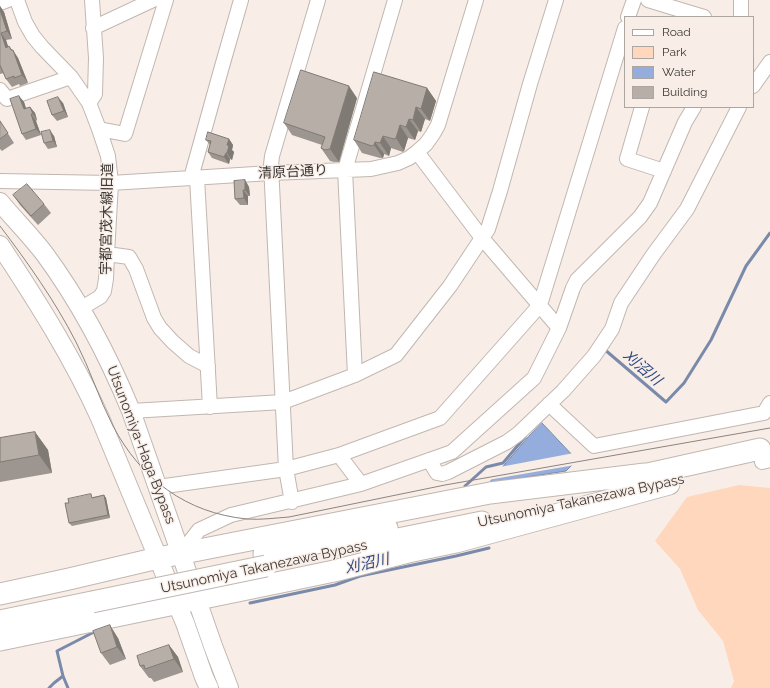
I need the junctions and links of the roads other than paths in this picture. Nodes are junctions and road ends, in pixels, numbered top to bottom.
1 (8, 0) edge
2 (17, 0) edge
3 (92, 0) edge
4 (153, 0) edge
5 (166, 0) edge
6 (241, 0) edge
7 (318, 0) edge
8 (395, 0) edge
9 (476, 0) edge
10 (556, 0) edge
11 (634, 0) edge
12 (648, 0) edge
13 (741, 0) edge
14 (0, 3) edge
15 (670, 12) edge
16 (628, 16) edge
17 (697, 16) edge
18 (741, 16) edge
19 (93, 28) junction
20 (624, 31) edge
21 (770, 62) edge
22 (71, 77) junction
23 (754, 85) edge
24 (0, 90) edge
25 (89, 103) junction
26 (642, 108) edge
27 (693, 108) edge
28 (739, 108) edge
29 (99, 128) junction
30 (418, 152) junction
31 (345, 170) junction
32 (664, 171) junction
33 (271, 173) junction
34 (194, 178) junction
35 (0, 181) edge
36 (111, 183) junction
37 (0, 202) edge
38 (482, 238) junction
39 (0, 246) edge
40 (107, 254) junction
41 (540, 305) junction
42 (80, 309) junction
43 (559, 328) junction
44 (208, 366) junction
45 (355, 375) junction
46 (283, 402) junction
47 (770, 403) edge
48 (551, 406) junction
49 (210, 407) junction
50 (131, 411) junction
51 (339, 455) junction
52 (766, 455) edge
53 (429, 460) junction
54 (286, 469) junction
55 (645, 474) junction
56 (361, 484) junction
57 (669, 484) junction
58 (158, 487) junction
59 (292, 502) junction
60 (181, 553) junction
61 (158, 558) junction
62 (265, 560) junction
63 (0, 594) edge
64 (90, 596) junction
65 (187, 602) junction
66 (0, 609) edge
67 (0, 621) edge
68 (0, 640) edge
69 (209, 688) edge
70 (229, 688) edge

1 - 14 street
2 - 22 street, 宇都宮茂木線旧道
3 - 19 street
4 - 19 street
5 - 29 street
6 - 34 street
7 - 33 street
8 - 31 street
9 - 30 street, 清原台通り
10 - 38 street
11 - 16 street
12 - 15 street
13 - 18 street
15 - 17 street
19 - 25 street
20 - 41 street
21 - 23 street
22 - 24 street
22 - 25 street, 宇都宮茂木線旧道
25 - 29 street, 宇都宮茂木線旧道
26 - 32 street
27 - 32 street
28 - 48 street
29 - 36 street, 宇都宮茂木線旧道
30 - 31 street, 清原台通り
30 - 38 street
31 - 33 street, 清原台通り
31 - 45 street
32 - 43 street
33 - 34 street, 清原台通り
33 - 46 street
34 - 36 street, 清原台通り
34 - 44 street
35 - 36 street, 清原台通り
36 - 40 street, 宇都宮茂木線旧道
37 - 42 main road, Utsunomiya-Haga Bypass
38 - 41 street
38 - 45 street
39 - 61 main road, Utsunomiya-Haga Bypass
40 - 42 street, 宇都宮茂木線旧道
40 - 44 street
41 - 43 street
41 - 51 street
42 - 50 main road, Utsunomiya-Haga Bypass
43 - 53 street
44 - 49 street
45 - 46 street
46 - 49 street
46 - 54 street
47 - 48 street
48 - 53 street
49 - 50 street
50 - 58 main road, Utsunomiya-Haga Bypass
51 - 54 street
51 - 56 street
52 - 55 highway, Utsunomiya Takanezawa Bypass
52 - 57 highway, Utsunomiya Takanezawa Bypass
53 - 56 street
54 - 58 street
54 - 59 street
55 - 60 highway
55 - 62 highway, Utsunomiya Takanezawa Bypass
56 - 59 street
57 - 62 highway, Utsunomiya Takanezawa Bypass
57 - 65 highway
58 - 60 main road, Utsunomiya-Haga Bypass
59 - 60 street
60 - 61 highway
60 - 65 main road, Utsunomiya-Haga Bypass
61 - 63 highway
61 - 65 main road, Utsunomiya-Haga Bypass
62 - 64 highway, Utsunomiya Takanezawa Bypass, bridge
64 - 66 highway, Utsunomiya Takanezawa Bypass
64 - 67 highway, Utsunomiya Takanezawa Bypass
65 - 68 highway
65 - 69 main road
65 - 70 main road

